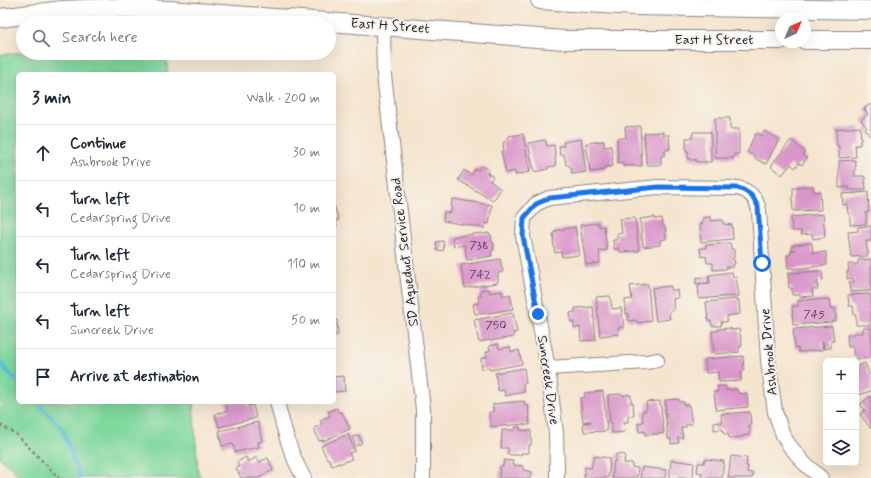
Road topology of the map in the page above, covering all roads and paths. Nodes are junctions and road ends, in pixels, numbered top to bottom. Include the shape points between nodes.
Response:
1 (540, 0) edge
2 (871, 10) edge
3 (249, 16) edge
4 (0, 18) edge
5 (336, 22) edge
6 (383, 26) junction
7 (775, 40) edge
8 (811, 40) edge
9 (871, 40) edge
10 (759, 211) joint
11 (657, 360) dead end
12 (548, 368) junction
13 (278, 404) edge
14 (0, 425) edge
15 (59, 478) edge
16 (304, 478) edge
17 (423, 478) edge
18 (557, 478) edge
19 (821, 478) edge

1 - 2 main road via 634,6
3 - 4 main road, East H Street via 112,8 62,10
5 - 6 main road, East H Street
6 - 7 main road, East H Street via 564,40
6 - 17 street, SD Aqueduct Service Road via 384,76 423,409
8 - 9 main road
10 - 12 street, Suncreek Drive via 753,196 738,188 658,187 550,198 536,204 524,218 523,236
10 - 19 street, Ashbrook Drive via 768,360 775,412 789,445
11 - 12 street
12 - 18 street, Suncreek Drive via 556,434
13 - 16 street via 286,438
14 - 15 path via 16,434

